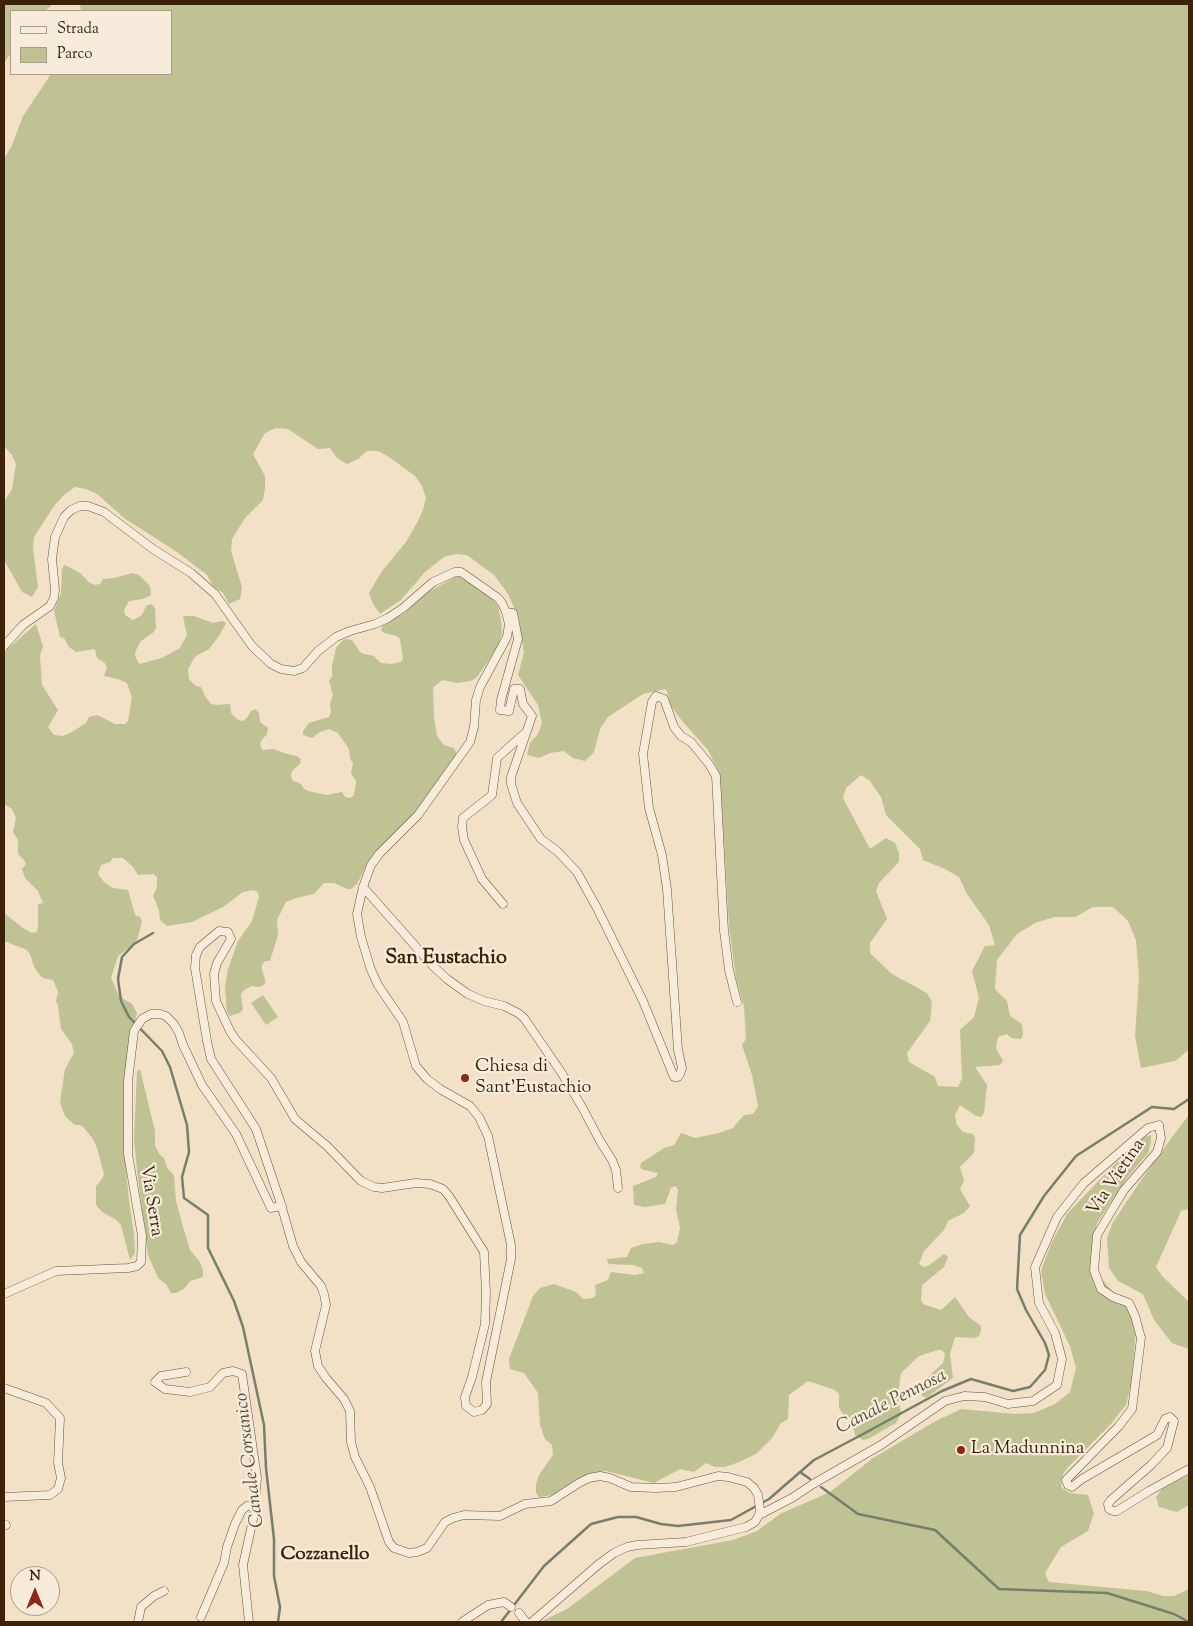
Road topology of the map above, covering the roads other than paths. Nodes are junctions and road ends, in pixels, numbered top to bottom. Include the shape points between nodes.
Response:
1 (506, 612) junction
2 (4, 646) edge
3 (528, 731) junction
4 (363, 887) junction
5 (503, 904) dead end
6 (737, 1002) dead end
7 (618, 1188) dead end
8 (282, 1206) junction
9 (4, 1294) edge
10 (186, 1372) dead end
11 (4, 1388) edge
12 (1189, 1469) edge
13 (4, 1497) edge
14 (255, 1505) junction
15 (759, 1513) junction
16 (164, 1591) dead end
17 (511, 1607) dead end
18 (519, 1613) dead end
19 (201, 1617) dead end
20 (138, 1622) edge
21 (249, 1622) edge
22 (462, 1622) edge
23 (526, 1622) edge
24 (532, 1622) edge

1 - 2 street via 498,598 461,572 455,572 433,582 388,618 329,642 303,668 294,671 281,669 252,646 215,594 191,573 104,512 80,506 64,517 55,537 52,559 55,590 50,606 24,624
1 - 3 street via 513,613 518,639 500,710 509,711 514,690 520,689 523,704 532,716
1 - 4 street via 509,624 507,637 480,687 470,742 418,815 370,865
3 - 5 street via 497,758 492,795 463,818 464,840 482,878
3 - 6 street via 512,777 517,803 541,839 577,872 643,1001 674,1077 678,1077 682,1068 667,889 649,808 643,754 652,702 656,696 664,699 674,727 691,742 716,776 724,931
4 - 7 street via 447,979 468,994 504,1006 524,1018 561,1072 612,1160
4 - 8 street via 357,914 360,937 378,985 403,1022 416,1066 440,1089 470,1106 488,1136 511,1245 511,1259 486,1382 487,1404 482,1410 474,1412 466,1406 465,1397 485,1324 484,1252 480,1244 443,1189 416,1183 382,1188 361,1181 295,1119 270,1078 230,1031 216,1000 214,974 231,939 228,932 220,931 200,948 195,968 211,1059 256,1129
8 - 9 street, Via Serra via 271,1208 236,1134 202,1084 174,1024 166,1016 151,1014 134,1031 128,1081 128,1154 142,1236 141,1262 128,1268 56,1271
8 - 15 street via 293,1246 324,1294 326,1305 315,1351 318,1366 350,1411 355,1457 370,1487 388,1542 394,1548 417,1552 427,1548 445,1522 453,1518 464,1515 500,1516 525,1504 551,1501 579,1483 600,1476 632,1487 656,1488 728,1476 747,1482 754,1488 758,1495
10 - 14 street via 161,1376 155,1382 165,1389 190,1392 210,1387 223,1373 233,1371 242,1374 257,1478
11 - 13 street via 46,1403 60,1418 58,1489 50,1495
12 - 15 street, Via Vietina via 1117,1512 1109,1509 1111,1500 1167,1448 1174,1421 1170,1417 1165,1419 1157,1436 1072,1487 1066,1480 1132,1409 1141,1338 1129,1303 1101,1289 1094,1270 1097,1235 1124,1190 1156,1152 1159,1125 1148,1128 1084,1183 1057,1217 1035,1267 1039,1303 1055,1333 1062,1359 1057,1386 1033,1401 1008,1404 985,1397 964,1396 945,1401 881,1445 792,1498
14 - 19 street via 242,1510 234,1524 224,1563
14 - 21 street via 243,1565
15 - 24 street via 755,1522 746,1527 716,1536 686,1542 637,1545 614,1553
16 - 20 street via 141,1607
17 - 22 street via 504,1602 488,1605
18 - 23 street

